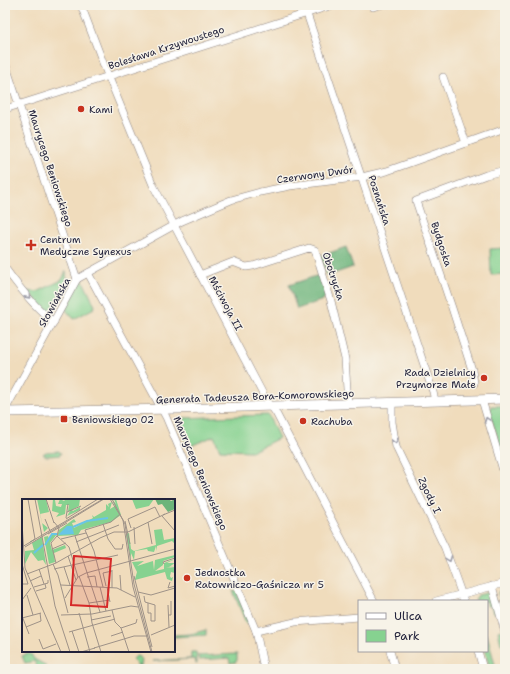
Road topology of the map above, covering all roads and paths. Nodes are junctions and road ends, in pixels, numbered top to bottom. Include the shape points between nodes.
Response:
1 (80, 5) edge
2 (304, 5) edge
3 (333, 5) edge
4 (372, 5) edge
5 (380, 5) edge
6 (306, 13) junction
7 (5, 63) edge
8 (109, 76) junction
9 (443, 77) dead end
10 (19, 104) junction
11 (5, 109) edge
12 (505, 129) edge
13 (466, 143) junction
14 (505, 170) edge
15 (362, 177) junction
16 (174, 225) junction
17 (5, 268) edge
18 (88, 273) junction
19 (200, 275) junction
20 (77, 279) junction
21 (54, 322) junction
22 (474, 383) dead end
23 (505, 399) edge
24 (482, 400) junction
25 (435, 401) junction
26 (392, 403) junction
27 (348, 404) junction
28 (271, 407) junction
29 (161, 410) junction
30 (5, 411) edge
31 (505, 476) edge
32 (505, 583) edge
33 (492, 586) junction
34 (463, 598) edge
35 (373, 600) edge
36 (445, 600) edge
37 (358, 617) edge
38 (256, 632) junction
39 (505, 632) edge
40 (390, 652) edge
41 (478, 652) edge
42 (264, 669) edge
43 (395, 669) edge
44 (483, 669) edge

1 - 8 street, Mściwoja II
2 - 6 street, Poznańska
3 - 6 street, Bolesława Krzywoustego
4 - 5 street
6 - 8 street, Bolesława Krzywoustego
6 - 15 street, Poznańska
7 - 10 street, Maurycego Beniowskiego
8 - 10 street, Bolesława Krzywoustego
8 - 16 street, Mściwoja II via 153,185
9 - 13 street
10 - 11 street, Bolesława Krzywoustego
10 - 20 street, Maurycego Beniowskiego
12 - 13 street, Czerwony Dwór
13 - 15 street, Czerwony Dwór
14 - 22 street, Bydgoska via 416,201 455,315
15 - 16 street, Czerwony Dwór via 260,192 231,200
15 - 25 street, Poznańska
16 - 18 street, Słowiańska
16 - 19 street, Mściwoja II
17 -> 21 street
18 - 20 street, Słowiańska
18 - 29 street, Maurycego Beniowskiego
19 - 27 street, Obotrycka via 233,262 246,267 253,266 313,248 338,325 346,359
19 - 28 street, Mściwoja II
20 - 21 street, Słowiańska
21 - 30 street, Słowiańska
23 - 24 street, Generała Tadeusza Bora-Komorowskiego
24 - 25 street, Generała Tadeusza Bora-Komorowskiego
31 -> 24 street
25 - 26 street, Generała Tadeusza Bora-Komorowskiego
26 - 27 street, Generała Tadeusza Bora-Komorowskiego
26 -> 34 street, Zgody I via 396,446 445,548
27 - 28 street, Generała Tadeusza Bora-Komorowskiego
28 - 29 street, Generała Tadeusza Bora-Komorowskiego
28 - 35 street, Mściwoja II
29 - 30 street, Generała Tadeusza Bora-Komorowskiego
29 - 38 street, Maurycego Beniowskiego via 189,470
32 - 33 street
33 - 34 street
33 - 39 street
34 - 36 street
37 - 38 street via 295,622
38 - 42 street, Maurycego Beniowskiego
40 - 43 street
41 - 44 street

